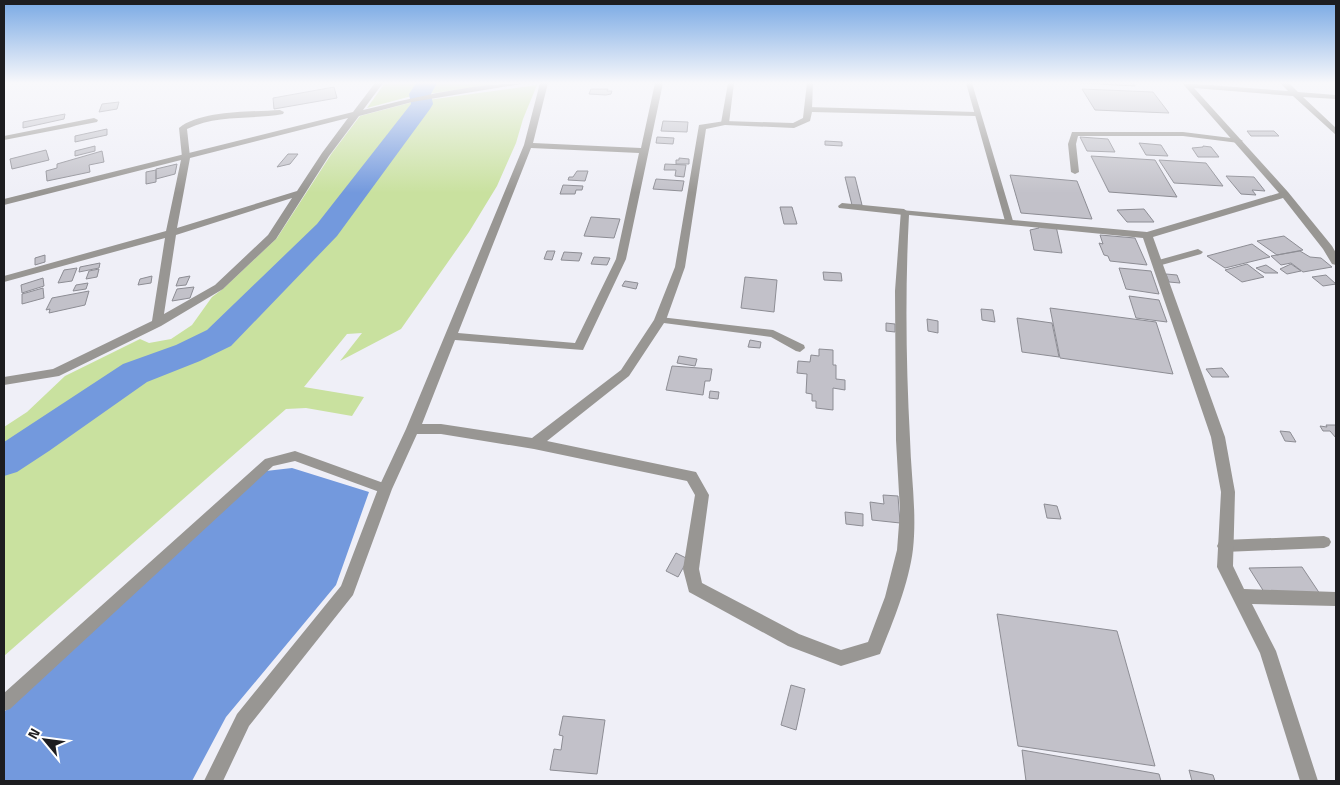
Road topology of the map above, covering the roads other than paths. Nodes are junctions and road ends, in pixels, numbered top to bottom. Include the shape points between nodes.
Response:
1 (94, 120) dead end
2 (207, 120) edge
3 (334, 120) edge
4 (352, 120) edge
5 (535, 120) edge
6 (651, 120) edge
7 (726, 120) edge
8 (806, 120) edge
9 (978, 120) edge
10 (1220, 120) edge
11 (1323, 120) edge
12 (725, 123) junction
13 (1336, 132) edge
14 (4, 138) edge
15 (1239, 141) junction
16 (528, 145) junction
17 (644, 151) junction
18 (186, 157) junction
19 (1075, 172) dead end
20 (299, 193) junction
21 (1286, 194) junction
22 (4, 202) edge
23 (842, 206) dead end
24 (904, 212) junction
25 (1009, 220) junction
26 (171, 233) junction
27 (1147, 235) junction
28 (1332, 248) edge
29 (1198, 252) dead end
30 (1336, 262) edge
31 (1158, 263) junction
32 (4, 280) edge
33 (660, 320) junction
34 (157, 323) junction
35 (450, 336) junction
36 (800, 348) dead end
37 (4, 381) edge
38 (413, 429) junction
39 (534, 444) junction
40 (385, 489) junction
41 (1324, 542) dead end
42 (1224, 546) junction
43 (1241, 596) junction
44 (1336, 599) edge
45 (4, 703) edge
46 (213, 781) edge
47 (1309, 781) edge

1 - 14 lane
2 - 18 lane via 191,122 183,128
3 - 18 street
4 - 20 street
5 - 16 street
6 - 17 street
7 - 12 lane
8 - 12 street via 794,126
9 - 25 lane
10 - 15 street
11 - 13 street
12 - 33 street via 702,127 680,266
15 - 19 lane via 1183,134 1075,134 1072,144
15 - 21 street
16 - 17 street
16 - 35 street
17 - 35 street via 621,259 578,348
18 - 22 street
18 - 26 street
20 - 26 street
20 - 34 street via 272,237 219,287
21 - 27 street
21 - 28 street
23 - 24 lane
24 - 25 street
24 - 39 street via 900,290 908,511 905,550 893,598 874,648 841,658 794,640 695,587 691,569 702,495 691,476
25 - 27 street
26 - 32 street
26 - 34 street
27 - 31 street
28 - 30 street
29 - 31 lane
31 - 42 street via 1218,438 1228,492
33 - 36 lane via 773,334
33 - 39 street via 625,373
34 - 37 street via 55,372
35 - 38 street
38 - 39 street via 441,429
38 - 40 street
40 - 45 lane via 295,456 269,462
40 - 46 street via 347,590 243,720
41 - 42 lane
42 - 43 street via 1225,567
43 - 44 street
43 - 47 street via 1268,651

